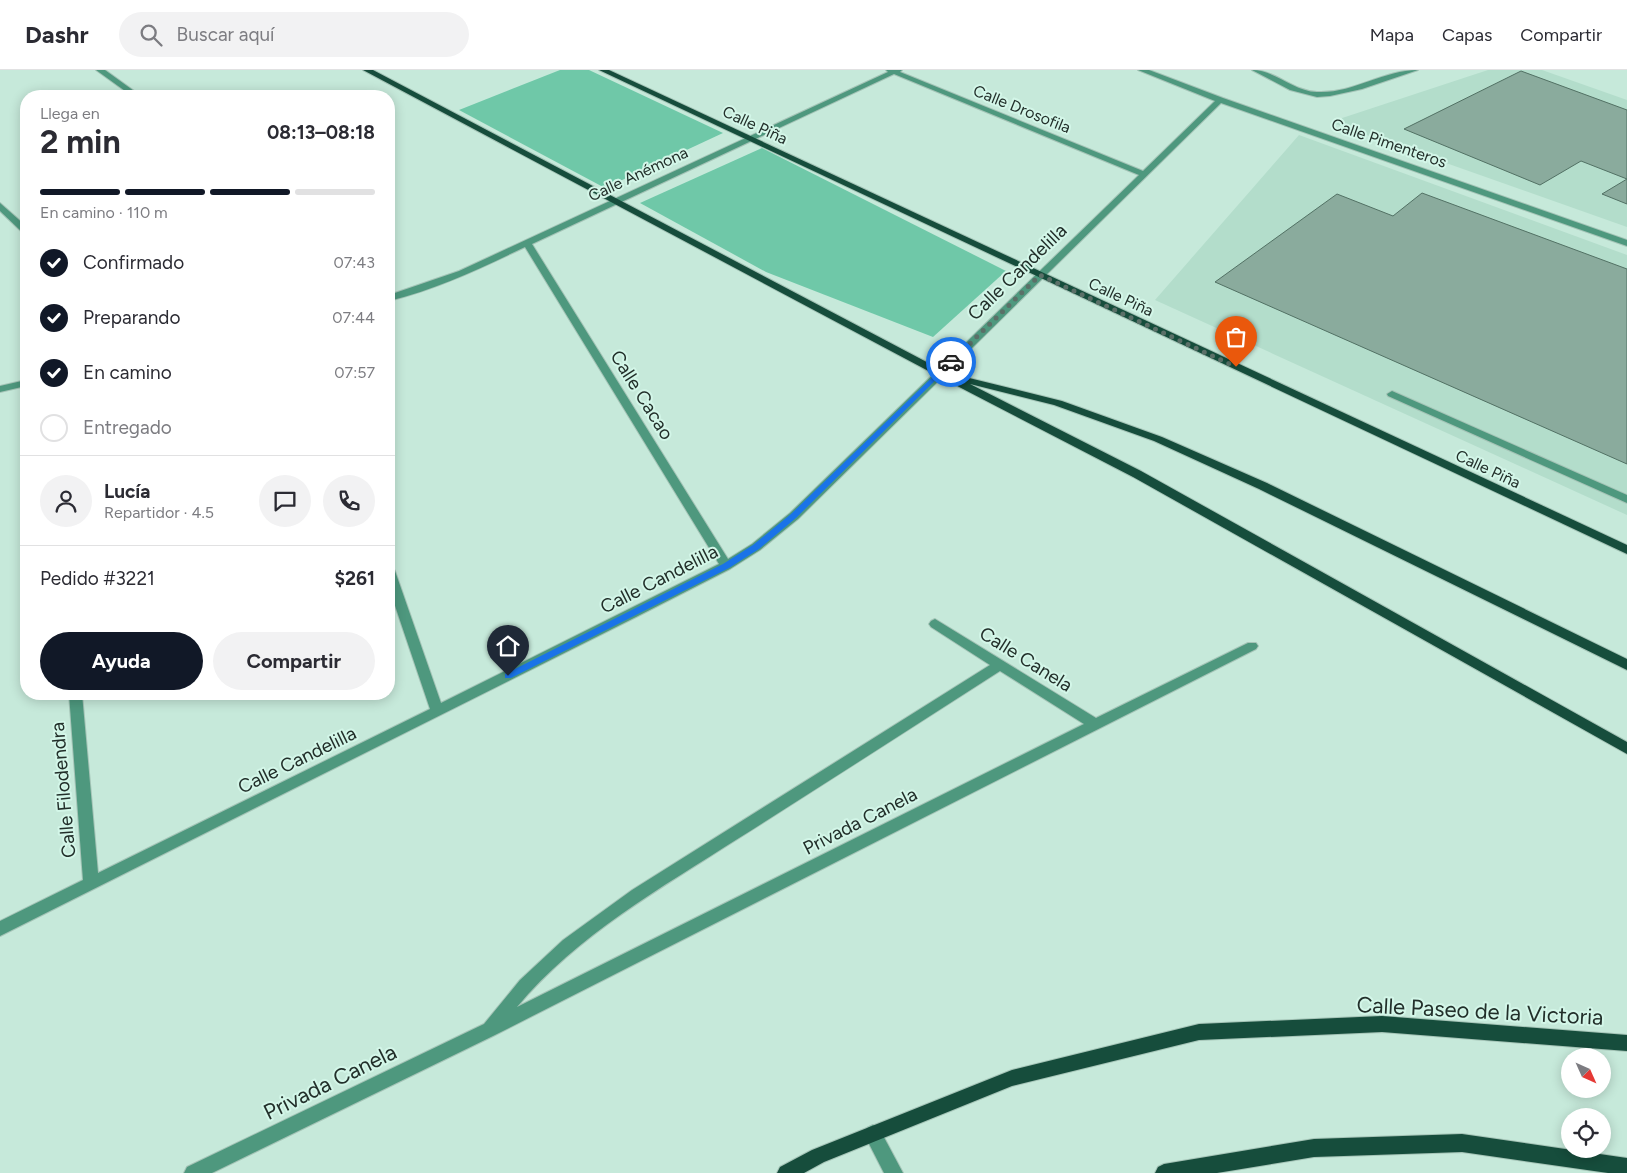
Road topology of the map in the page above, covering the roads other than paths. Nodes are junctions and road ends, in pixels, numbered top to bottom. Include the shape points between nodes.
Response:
1 (100, 70) edge
2 (367, 70) edge
3 (603, 70) edge
4 (1142, 70) edge
5 (1256, 70) edge
6 (1414, 70) edge
7 (894, 71) edge
8 (128, 90) edge
9 (1220, 100) junction
10 (750, 139) junction
11 (1144, 174) junction
12 (615, 202) junction
13 (0, 206) edge
14 (20, 225) edge
15 (528, 243) junction
16 (1627, 243) edge
17 (1040, 275) junction
18 (395, 296) edge
19 (940, 373) junction
20 (20, 384) edge
21 (0, 389) edge
22 (1392, 394) dead end
23 (1627, 499) edge
24 (1627, 550) edge
25 (726, 566) junction
26 (395, 588) edge
27 (935, 624) dead end
28 (1252, 646) dead end
29 (1000, 665) junction
30 (1627, 665) edge
31 (76, 700) edge
32 (437, 711) junction
33 (1096, 725) junction
34 (1627, 749) edge
35 (91, 884) junction
36 (0, 929) edge
37 (487, 1031) junction
38 (1627, 1043) edge
39 (873, 1134) junction
40 (1627, 1167) edge
41 (193, 1173) edge
42 (786, 1173) edge
43 (894, 1173) edge
44 (1164, 1173) edge

1 - 8 street
2 - 12 main road
3 - 10 main road, Calle Piña
4 - 9 street, Calle Pimenteros
5 - 6 street via 1306,94 1323,96
7 - 10 street, Calle Anémona
7 - 11 street, Calle Drosofila
9 - 11 street, Calle Candelilla
9 - 16 street, Calle Pimenteros
10 - 12 street, Calle Anémona
10 - 17 main road, Calle Piña
11 - 17 street, Calle Candelilla
12 - 15 street, Calle Anémona
12 - 19 main road
13 - 14 street
15 - 18 street, Calle Anémona via 462,273
15 - 25 street, Calle Cacao
17 - 19 street, Calle Candelilla
17 - 24 main road, Calle Piña
19 - 25 street, Calle Candelilla via 794,516
19 - 30 main road via 1058,403 1158,439 1263,486
19 - 34 main road via 1136,474
20 - 21 street
22 - 23 street
25 - 32 street, Calle Candelilla
26 - 32 street
27 - 29 street, Calle Canela
28 - 33 street, Privada Canela
29 - 33 street, Calle Canela
29 - 37 street, Privada Canela via 637,895 568,945 526,985
31 - 35 street, Calle Filodendra
32 - 35 street, Calle Candelilla
33 - 37 street, Privada Canela
35 - 36 street, Calle Candelilla
37 - 41 street, Privada Canela
38 - 39 main road, Calle Paseo de la Victoria via 1382,1024 1199,1032 1012,1078
39 - 42 main road, Calle Paseo de la Victoria
39 - 43 street
40 - 44 main road via 1462,1143 1314,1148

